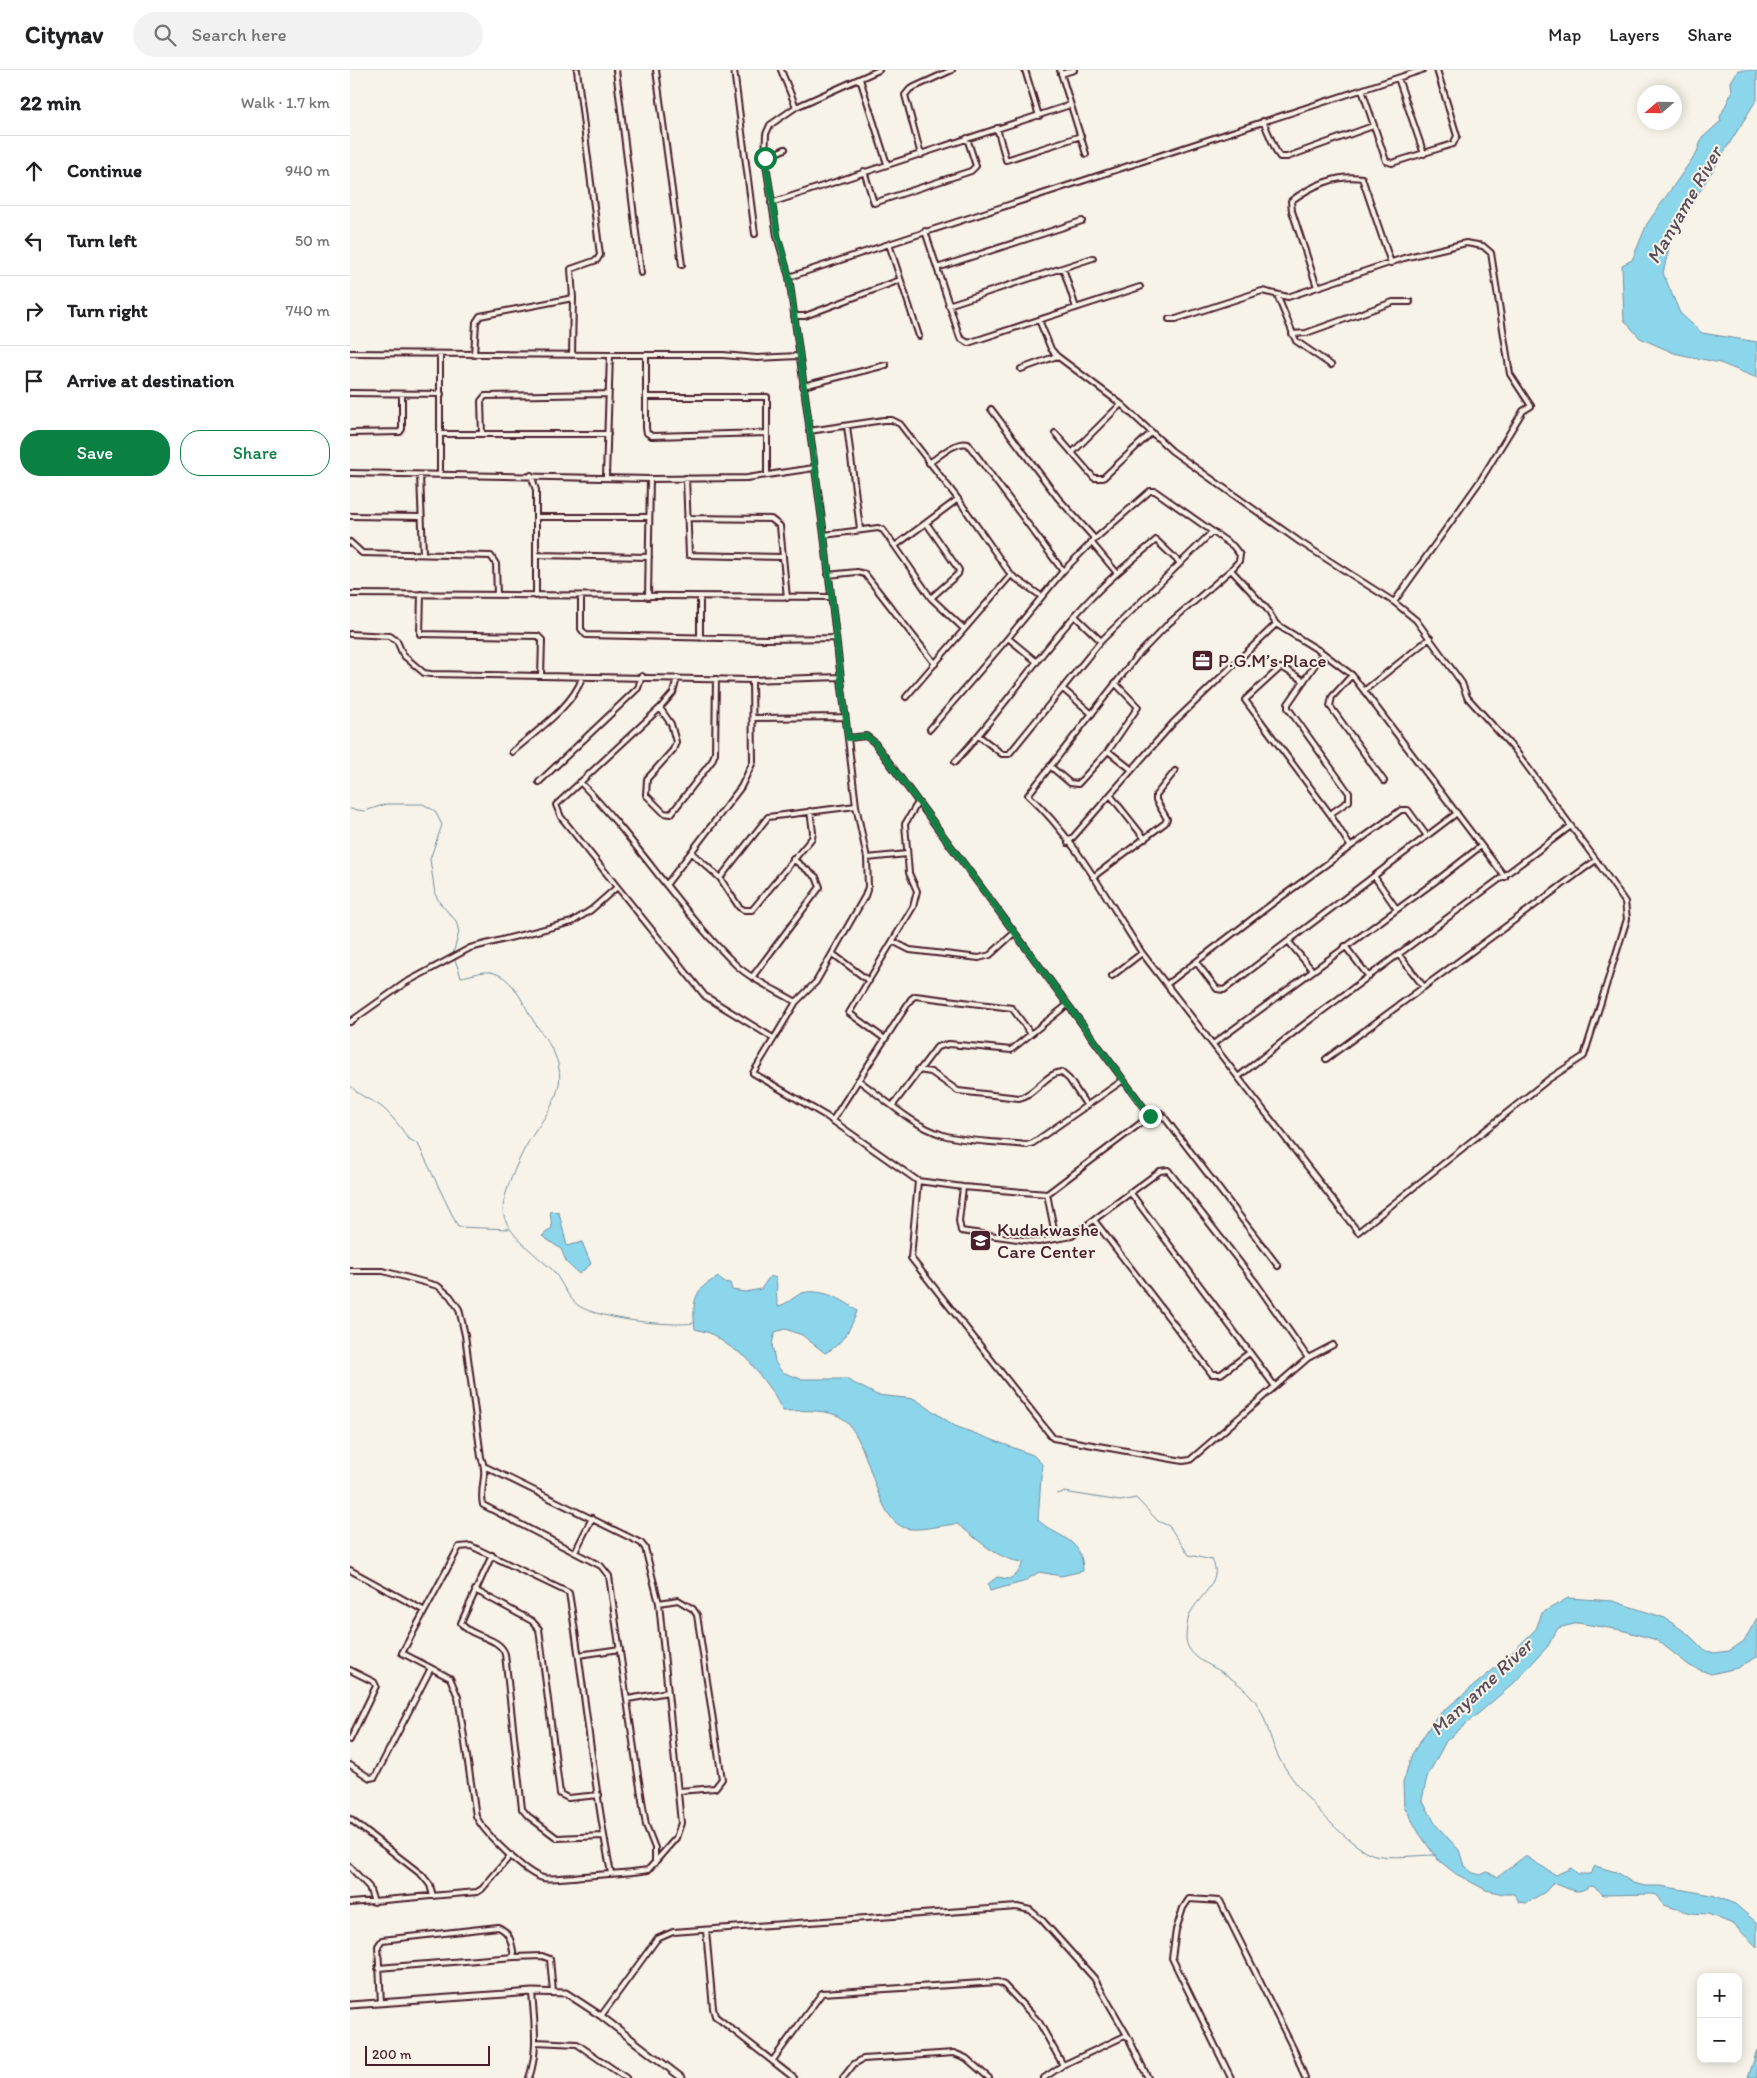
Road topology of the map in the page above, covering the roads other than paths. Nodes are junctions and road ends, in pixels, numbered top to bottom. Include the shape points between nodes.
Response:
1 (577, 70) edge
2 (616, 70) edge
3 (656, 70) edge
4 (734, 70) edge
5 (781, 70) edge
6 (879, 70) edge
7 (952, 70) edge
8 (1025, 70) edge
9 (1074, 70) edge
10 (1422, 70) edge
11 (1437, 70) edge
12 (1060, 72) edge
13 (1398, 78) junction
14 (860, 79) junction
15 (1362, 90) junction
16 (1070, 105) junction
17 (796, 107) junction
18 (1039, 116) junction
19 (1263, 121) junction
20 (1373, 126) junction
21 (997, 128) junction
22 (1080, 136) junction
23 (967, 138) junction
24 (785, 149) dead end
25 (921, 154) junction
26 (1086, 154) dead end
27 (1424, 154) junction
28 (765, 158) junction
29 (887, 164) junction
30 (864, 171) junction
31 (771, 202) junction
32 (1082, 221) dead end
33 (925, 231) junction
34 (755, 234) dead end
35 (889, 244) junction
36 (1093, 258) dead end
37 (1391, 262) junction
38 (682, 265) dead end
39 (937, 268) junction
40 (1063, 268) junction
41 (641, 273) dead end
42 (789, 276) junction
43 (900, 280) junction
44 (1140, 287) dead end
45 (1317, 287) junction
46 (1277, 295) junction
47 (573, 298) junction
48 (1410, 302) dead end
49 (948, 305) junction
50 (1076, 308) junction
51 (794, 316) junction
52 (1169, 319) dead end
53 (1039, 320) junction
54 (1292, 334) junction
55 (919, 336) dead end
56 (350, 353) edge
57 (440, 354) junction
58 (474, 355) junction
59 (572, 355) junction
60 (610, 355) junction
61 (646, 355) junction
62 (798, 356) junction
63 (1057, 356) junction
64 (1331, 365) dead end
65 (886, 366) dead end
66 (1021, 370) dead end
67 (803, 386) junction
68 (350, 394) edge
69 (402, 394) junction
70 (441, 394) junction
71 (608, 394) junction
72 (646, 397) junction
73 (1121, 404) junction
74 (991, 409) dead end
75 (847, 426) junction
76 (809, 430) junction
77 (1152, 432) junction
78 (350, 433) edge
79 (767, 433) junction
80 (1055, 433) dead end
81 (441, 434) junction
82 (482, 434) junction
83 (608, 434) junction
84 (1072, 453) junction
85 (929, 463) junction
86 (814, 468) junction
87 (350, 473) edge
88 (420, 474) junction
89 (440, 474) junction
90 (768, 474) junction
91 (531, 475) junction
92 (606, 476) junction
93 (686, 478) junction
94 (650, 479) junction
95 (958, 499) junction
96 (350, 516) edge
97 (421, 516) junction
98 (536, 517) junction
99 (649, 517) junction
100 (687, 518) junction
101 (927, 524) junction
102 (860, 529) junction
103 (1212, 532) junction
104 (824, 535) junction
105 (1095, 538) junction
106 (350, 542) edge
107 (1091, 542) junction
108 (895, 546) junction
109 (422, 554) junction
110 (536, 555) junction
111 (649, 557) junction
112 (782, 557) junction
113 (1179, 562) junction
114 (1231, 570) junction
115 (1063, 571) junction
116 (1117, 572) junction
117 (828, 575) junction
118 (1011, 575) junction
119 (350, 594) edge
120 (421, 594) junction
121 (497, 595) junction
122 (536, 596) junction
123 (580, 596) junction
124 (1041, 596) junction
125 (648, 597) junction
126 (830, 597) junction
127 (700, 598) junction
128 (787, 598) junction
129 (931, 598) junction
130 (1394, 602) junction
131 (1076, 617) junction
132 (1276, 624) junction
133 (963, 628) junction
134 (350, 634) edge
135 (700, 638) junction
136 (835, 638) junction
137 (1008, 638) junction
138 (1430, 638) junction
139 (1101, 641) junction
140 (1323, 653) junction
141 (1037, 662) junction
142 (935, 664) junction
143 (1352, 675) junction
144 (541, 676) junction
145 (642, 676) junction
146 (840, 677) junction
147 (582, 678) junction
148 (677, 678) junction
149 (716, 679) junction
150 (752, 680) junction
151 (1304, 681) junction
152 (1115, 683) junction
153 (1063, 690) junction
154 (1365, 690) junction
155 (906, 697) dead end
156 (660, 708) junction
157 (1092, 714) junction
158 (753, 718) junction
159 (845, 718) junction
160 (930, 729) dead end
161 (979, 736) junction
162 (848, 738) junction
163 (1108, 751) junction
164 (512, 752) dead end
165 (955, 762) dead end
166 (1050, 766) junction
167 (1132, 770) junction
168 (1175, 772) dead end
169 (1384, 781) dead end
170 (539, 782) dead end
171 (580, 782) junction
172 (1111, 796) junction
173 (917, 804) junction
174 (856, 806) junction
175 (810, 811) junction
176 (1457, 813) junction
177 (1330, 814) junction
178 (1571, 826) junction
179 (1427, 836) junction
180 (1145, 839) junction
181 (1068, 843) junction
182 (1350, 846) junction
183 (1480, 846) junction
184 (692, 853) junction
185 (907, 854) junction
186 (867, 858) junction
187 (793, 859) junction
188 (1596, 860) junction
189 (1374, 876) junction
190 (1093, 877) junction
191 (1505, 877) junction
192 (720, 878) junction
193 (666, 885) junction
194 (616, 888) junction
195 (1396, 908) junction
196 (1014, 933) junction
197 (894, 942) junction
198 (1289, 942) junction
199 (1345, 946) junction
200 (833, 954) junction
201 (1142, 954) junction
202 (1399, 955) junction
203 (1196, 962) junction
204 (1312, 970) junction
205 (753, 976) junction
206 (1112, 976) dead end
207 (1369, 977) junction
208 (869, 981) junction
209 (1167, 984) junction
210 (1424, 987) junction
211 (796, 1002) junction
212 (1067, 1004) junction
213 (350, 1022) edge
214 (1032, 1034) junction
215 (773, 1038) junction
216 (885, 1039) junction
217 (1213, 1044) junction
218 (1326, 1059) dead end
219 (918, 1070) junction
220 (1238, 1077) junction
221 (858, 1080) junction
222 (1122, 1081) junction
223 (893, 1105) junction
224 (1088, 1106) junction
225 (1150, 1116) junction
226 (832, 1121) junction
227 (918, 1181) junction
228 (963, 1187) junction
229 (1130, 1192) junction
230 (1047, 1194) junction
231 (1094, 1220) junction
232 (1056, 1239) junction
233 (1278, 1266) dead end
234 (350, 1271) edge
235 (1333, 1344) dead end
236 (1248, 1353) junction
237 (1308, 1358) junction
238 (1274, 1386) junction
239 (486, 1467) junction
240 (592, 1518) junction
241 (575, 1552) junction
242 (492, 1555) junction
243 (350, 1570) edge
244 (475, 1590) junction
245 (659, 1603) junction
246 (423, 1610) junction
247 (620, 1649) junction
248 (579, 1655) junction
249 (431, 1668) junction
250 (350, 1670) edge
251 (668, 1692) junction
252 (628, 1700) junction
253 (350, 1740) edge
254 (350, 1765) edge
255 (679, 1791) junction
256 (599, 1795) junction
257 (350, 1819) edge
258 (603, 1836) junction
259 (511, 1855) junction
260 (655, 1862) junction
261 (350, 1867) edge
262 (611, 1874) junction
263 (433, 1896) junction
264 (374, 1902) junction
265 (350, 1903) edge
266 (706, 1930) junction
267 (514, 1957) junction
268 (378, 1968) junction
269 (532, 1992) junction
270 (553, 1992) junction
271 (381, 2003) junction
272 (350, 2005) edge
273 (601, 2016) junction
274 (1127, 2035) junction
275 (536, 2042) junction
276 (772, 2060) junction
277 (1064, 2064) junction
278 (529, 2078) edge
279 (626, 2078) edge
280 (682, 2078) edge
281 (794, 2078) edge
282 (843, 2078) edge
283 (989, 2078) edge
284 (1044, 2078) edge
285 (1148, 2078) edge
286 (1231, 2078) edge
287 (1305, 2078) edge

1 - 47 street via 600,255 597,260 571,269
2 - 41 street
3 - 38 street
4 - 34 street
5 - 17 street
6 - 14 street
7 - 25 street via 910,89 905,95
8 - 18 street
9 - 12 street
10 - 13 street
11 - 27 street via 1457,136 1453,144
12 - 16 street
13 - 15 street
13 - 27 street
14 - 17 street
14 - 29 street
15 - 19 street
15 - 20 street
16 - 18 street
16 - 22 street
17 - 28 street via 770,125 766,134
18 - 21 street
19 - 20 street via 1280,157
19 - 33 street
20 - 27 street via 1386,161 1392,163
21 - 22 street via 1006,160
21 - 23 street
22 - 26 street
23 - 25 street
23 - 30 street via 976,166 971,171 874,203
24 - 28 street
25 - 29 street
28 - 31 street
29 - 30 street
30 - 31 street
31 - 42 street
32 - 39 street
33 - 35 street
33 - 39 street
35 - 42 street
35 - 43 street
36 - 40 street
37 - 45 street
37 - 45 street via 1362,178 1349,176 1323,183 1306,189 1291,201
37 - 130 street via 1466,244 1483,246 1491,253 1510,374 1532,406 1523,411 1460,510
39 - 49 street
40 - 49 street
40 - 50 street
42 - 51 street
43 - 51 street via 805,316
43 - 55 street
44 - 50 street
45 - 46 street via 1288,297
46 - 52 street via 1262,291
46 - 54 street
47 - 58 street via 480,316 476,322
47 - 59 street
48 - 54 street via 1393,302 1306,333
49 - 53 street via 960,338 968,342
50 - 53 street
51 - 62 street
53 - 63 street
54 - 64 street via 1298,343
56 - 57 street
57 - 58 street
57 - 70 street
58 - 59 street
59 - 60 street
60 - 61 street
60 - 71 street
61 - 62 street
61 - 72 street
62 - 67 street
63 - 66 street
63 - 73 street
65 - 67 street
67 - 76 street
68 - 69 street
69 - 70 street
69 - 78 street via 400,432
70 - 81 street
71 - 82 street via 485,396 481,401
71 - 83 street
72 - 79 street via 764,396 768,401
72 - 79 street via 646,428 652,436
73 - 77 street
73 - 84 street
74 - 105 street via 1058,498
75 - 76 street
75 - 85 street via 896,421
75 - 102 street
76 - 86 street
77 - 84 street via 1103,478 1094,478
77 - 130 street via 1172,451 1300,542
79 - 90 street
80 - 84 street
81 - 82 street
81 - 89 street
82 - 83 street
83 - 92 street
85 - 95 street
85 - 115 street via 950,449 968,444
86 - 90 street
86 - 104 street
87 - 88 street
88 - 89 street
88 - 97 street
89 - 91 street
90 - 93 street via 747,478
91 - 92 street
91 - 98 street via 536,490
92 - 94 street
93 - 94 street
93 - 100 street
94 - 99 street
95 - 101 street
95 - 118 street
96 - 97 street
97 - 109 street
98 - 99 street
98 - 110 street
99 - 111 street
100 - 112 street via 771,519 780,526
100 - 112 street via 687,551 692,556
101 - 108 street
101 - 129 street via 959,570
102 - 104 street
102 - 108 street via 883,530
103 - 105 street via 1153,490
103 - 113 street
103 - 114 street via 1233,546 1240,555
104 - 117 street
105 - 107 street
106 - 109 street via 362,553
107 - 115 street
107 - 116 street
108 - 129 street
109 - 121 street via 492,556 496,564
110 - 111 street
110 - 122 street
111 - 125 street
112 - 128 street
113 - 116 street via 1156,540
113 - 139 street
114 - 132 street via 1267,609
114 - 152 street via 1168,624
115 - 124 street
116 - 131 street
117 - 126 street
117 - 142 street via 865,574
118 - 124 street
118 - 133 street
119 - 120 street
120 - 121 street
120 - 144 street via 420,634 538,636 542,640
121 - 122 street
122 - 123 street
123 - 125 street
123 - 135 street via 581,629 586,635
124 - 137 street
125 - 127 street
126 - 128 street
126 - 136 street
127 - 128 street
127 - 135 street
129 - 133 street
130 - 138 street via 1416,620
131 - 139 street
131 - 141 street
132 - 140 street
132 - 167 street via 1173,723
133 - 142 street
134 - 144 street via 390,636 397,641 403,655 424,673
135 - 136 street
136 - 146 street
137 - 141 street
137 - 160 street
138 - 154 street
138 - 178 street via 1462,683 1466,697 1515,750
139 - 153 street
140 - 143 street
140 - 151 street
141 - 161 street
142 - 155 street
143 - 154 street
143 - 169 street via 1332,697 1330,706
144 - 147 street
145 - 147 street
145 - 148 street
145 - 170 street via 638,688
146 - 150 street
146 - 159 street
147 - 164 street via 578,691 566,704
148 - 149 street
148 - 156 street via 673,693
149 - 150 street
149 - 156 street via 715,753 671,814 664,814 646,795 647,779 673,750 676,742 671,724
150 - 158 street
151 - 177 street via 1288,708 1348,793 1349,801
151 - 177 street via 1280,668 1245,700
152 - 157 street
152 - 163 street via 1138,707
153 - 157 street
153 - 161 street via 1009,754 1002,754
154 - 176 street
156 - 171 street
157 - 166 street
158 - 159 street
158 - 184 street via 754,758 747,775
159 - 162 street
161 - 165 street
162 - 173 street via 866,736 874,742
162 - 174 street
163 - 166 street via 1078,784 1070,783
163 - 167 street
166 - 181 street via 1028,795
167 - 172 street
168 - 180 street via 1156,794 1166,821
171 - 193 street
171 - 194 street via 556,805 560,817
172 - 180 street
172 - 181 street
173 - 185 street via 905,824
173 - 196 street
174 - 175 street
174 - 186 street
175 - 187 street via 813,835
175 - 192 street via 765,819
176 - 179 street
176 - 183 street
177 - 182 street
178 - 188 street
178 - 191 street
179 - 182 street via 1408,810 1401,810
179 - 189 street
180 - 190 street
181 - 190 street
182 - 203 street
183 - 191 street
183 - 195 street
184 - 192 street
184 - 193 street
185 - 186 street
185 - 197 street via 917,893
186 - 200 street via 867,892
187 - 192 street via 752,910 739,908
187 - 205 street via 816,877 820,888
188 - 210 street
188 - 220 street via 1625,902 1627,918 1584,1056 1549,1080 1358,1232
189 - 195 street
189 - 198 street
190 - 201 street
191 - 202 street
193 - 205 street via 736,965
194 - 213 street via 572,922 470,948 386,996
194 - 215 street via 705,996
195 - 199 street
196 - 197 street via 990,955 979,958 908,950
196 - 212 street
197 - 208 street
198 - 203 street via 1224,990 1217,989
198 - 204 street
199 - 204 street
199 - 207 street
200 - 208 street
200 - 211 street via 814,985
201 - 206 street
201 - 209 street
202 - 207 street
202 - 210 street
203 - 209 street
204 - 217 street
205 - 211 street
207 - 220 street
208 - 216 street via 849,1013
209 - 217 street
210 - 218 street
211 - 215 street
212 - 214 street
212 - 222 street
214 - 216 street via 1012,1008 915,996
214 - 219 street via 1011,1050 943,1044 932,1050
215 - 226 street via 753,1073
216 - 221 street
217 - 220 street
219 - 223 street
219 - 224 street via 931,1072 958,1091 1018,1098 1061,1072
221 - 223 street
221 - 226 street
222 - 224 street
222 - 225 street
223 - 224 street via 943,1135 1027,1145
225 - 230 street
225 - 233 street via 1161,1113
226 - 227 street
227 - 228 street
227 - 238 street via 910,1258 1053,1438 1187,1461
228 - 230 street
228 - 232 street via 961,1231 1038,1242
229 - 231 street
229 - 236 street
229 - 237 street via 1160,1171 1168,1170 1256,1283
230 - 232 street
231 - 232 street via 1072,1236
231 - 236 street via 1212,1374 1221,1374
234 - 239 street via 383,1271 438,1286 450,1296 459,1309 465,1335 481,1457
235 - 237 street
236 - 238 street
237 - 238 street
239 - 240 street
239 - 241 street via 481,1498 483,1505
240 - 241 street
240 - 245 street via 643,1546 650,1560
241 - 247 street via 600,1566 609,1576
242 - 244 street
242 - 246 street via 471,1546 459,1548
242 - 248 street via 569,1593
243 - 246 street
244 - 256 street via 532,1621 539,1629 560,1794 568,1798
244 - 258 street via 461,1623 500,1646 505,1654 525,1814 557,1838
245 - 251 street
245 - 255 street via 678,1600 697,1615 722,1779 715,1788
246 - 249 street via 402,1653
247 - 248 street
247 - 252 street
248 - 256 street
249 - 254 street via 375,1777 370,1778
249 - 259 street via 450,1678 457,1692 478,1821
250 - 253 street via 376,1686
251 - 252 street
251 - 255 street
252 - 260 street via 646,1825 655,1848
255 - 260 street via 680,1830
256 - 258 street
257 - 263 street via 422,1875
258 - 262 street
259 - 262 street via 543,1878
259 - 263 street via 480,1891
260 - 262 street via 648,1870
261 - 264 street via 369,1887
263 - 264 street
264 - 265 street
266 - 273 street via 673,1932 656,1939
266 - 274 street via 1018,1907 1030,1910 1042,1920 1094,1978
266 - 276 street via 715,2016
267 - 268 street
267 - 268 street via 511,1941 498,1927 382,1940 378,1946
267 - 270 street via 542,1956 550,1959
268 - 271 street
269 - 270 street
269 - 271 street
269 - 275 street
270 - 273 street via 566,1992
271 - 272 street
273 - 280 street
274 - 277 street
274 - 285 street
275 - 278 street
275 - 279 street via 577,2044
276 - 277 street via 822,1993 998,1982 1039,2022
276 - 281 street
277 - 284 street
282 - 283 street via 862,2059 954,2053 966,2058
286 - 287 street via 1172,1958 1176,1930 1183,1908 1190,1899 1220,1901

